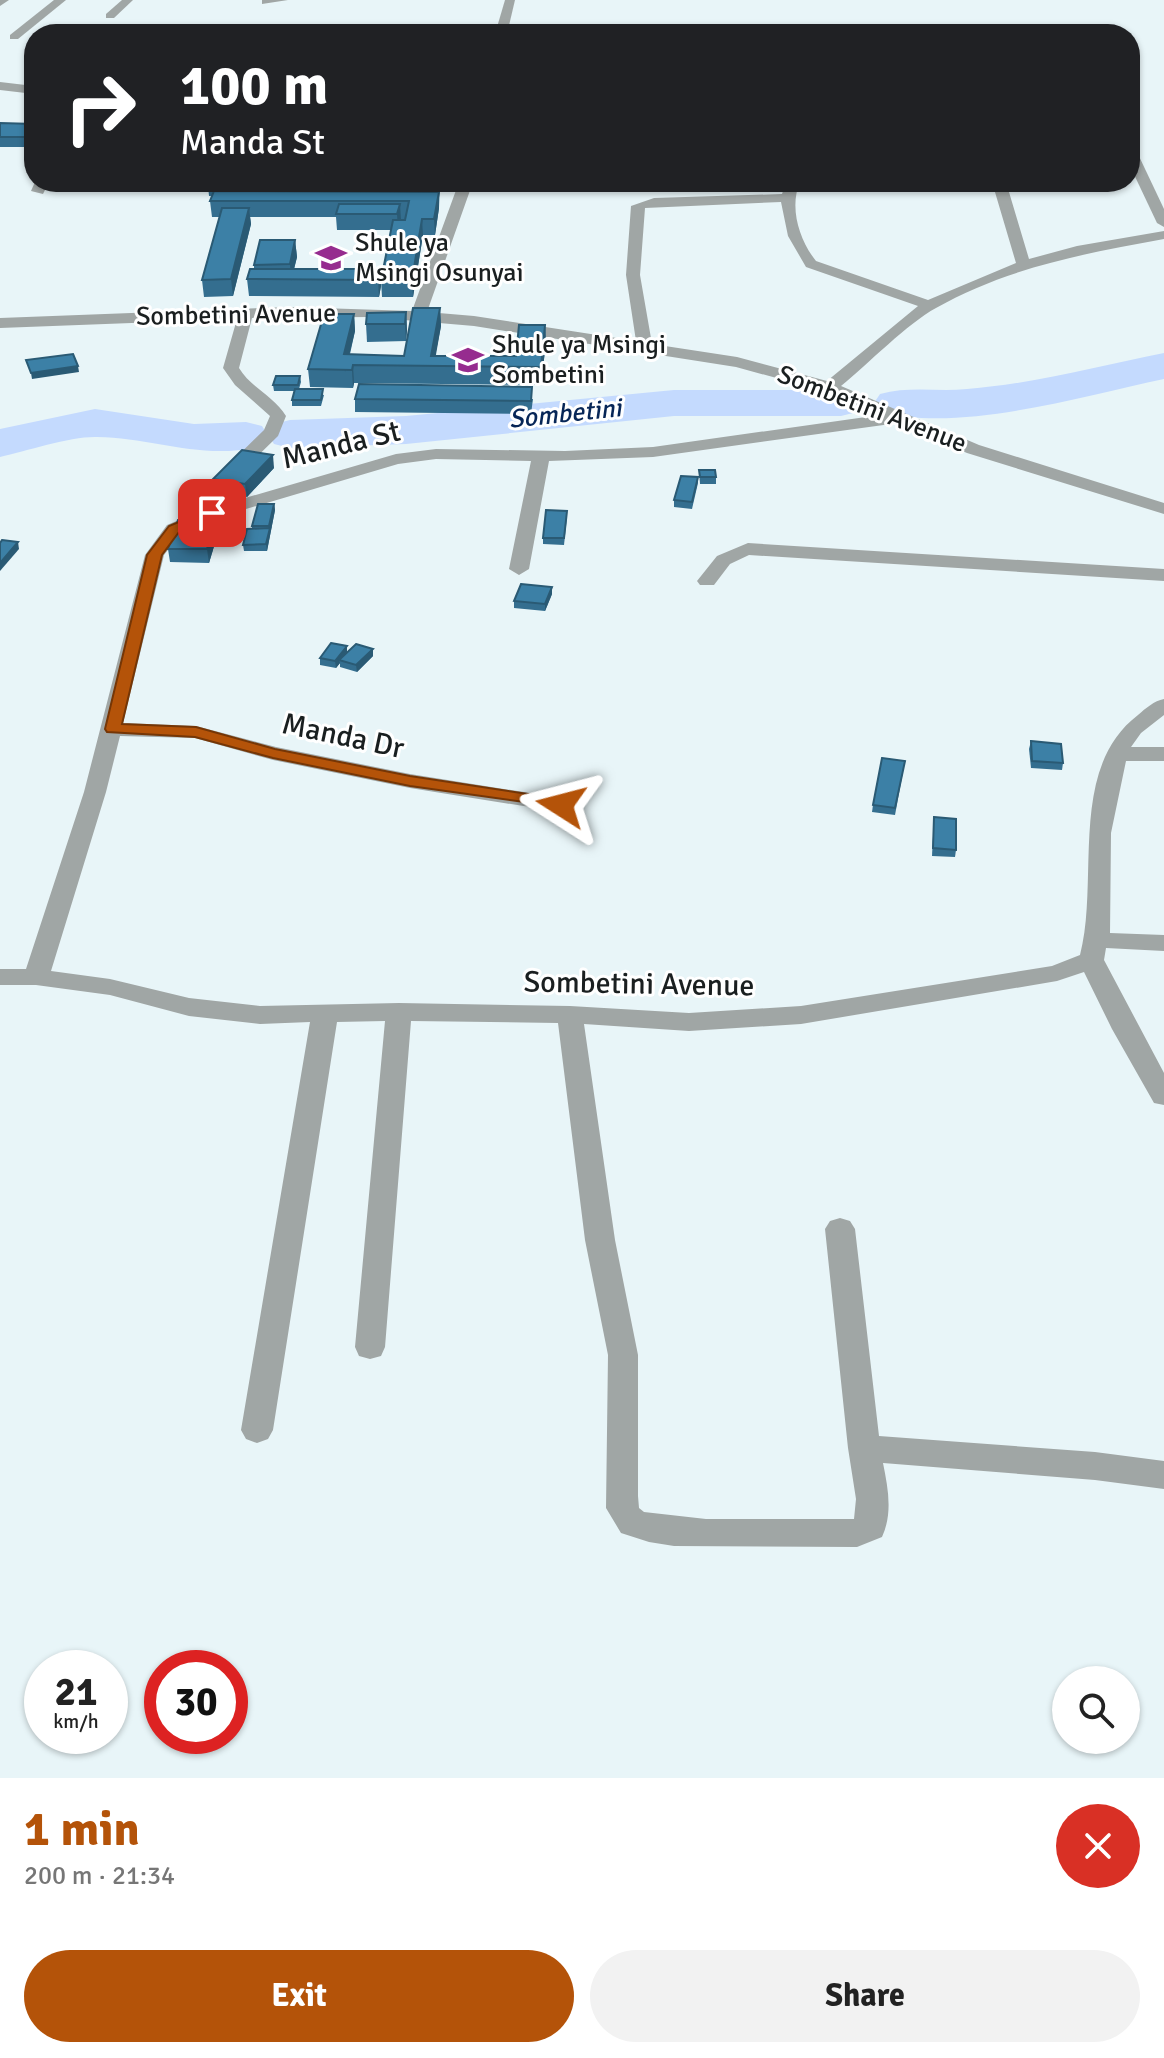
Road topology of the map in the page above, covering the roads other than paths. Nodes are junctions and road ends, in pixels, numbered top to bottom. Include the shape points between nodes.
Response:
1 (61, 0) edge
2 (128, 0) edge
3 (283, 0) edge
4 (510, 0) edge
5 (266, 2) dead end
6 (110, 16) dead end
7 (31, 24) edge
8 (504, 24) edge
9 (24, 29) edge
10 (14, 37) dead end
11 (0, 86) edge
12 (24, 89) edge
13 (1140, 173) edge
14 (462, 192) edge
15 (789, 192) edge
16 (1002, 192) edge
17 (786, 198) junction
18 (1164, 223) edge
19 (1164, 235) edge
20 (1024, 265) junction
21 (929, 305) junction
22 (246, 313) junction
23 (418, 316) junction
24 (0, 323) edge
25 (645, 349) junction
26 (830, 387) junction
27 (902, 417) junction
28 (541, 456) junction
29 (1164, 509) edge
30 (212, 513) junction
31 (519, 569) dead end
32 (1164, 575) edge
33 (707, 581) dead end
34 (1164, 705) edge
35 (113, 729) junction
36 (1116, 754) junction
37 (1164, 754) edge
38 (561, 805) dead end
39 (1164, 943) edge
40 (1094, 950) junction
41 (0, 977) edge
42 (36, 977) junction
43 (399, 1012) junction
44 (325, 1013) junction
45 (570, 1015) junction
46 (1164, 1096) edge
47 (840, 1229) dead end
48 (370, 1347) dead end
49 (257, 1430) dead end
50 (864, 1448) junction
51 (1164, 1475) edge

1 - 7 street
2 - 6 street
3 - 5 street
4 - 8 street
9 - 10 street
11 - 12 street
13 - 18 street
14 - 23 street
15 - 17 street
16 - 20 street
17 - 21 street via 800,249 811,264
17 - 25 street via 638,206 633,275
19 - 20 street via 1102,244
20 - 21 street
21 - 26 street
22 - 23 street, Sombetini Avenue
22 - 24 street, Sombetini Avenue
22 - 30 street via 231,368 278,416 272,432 211,492
23 - 25 street, Sombetini Avenue
25 - 26 street, Sombetini Avenue via 737,362
26 - 27 street, Sombetini Avenue
27 - 28 street, Manda St via 700,448
27 - 29 street, Sombetini Avenue via 973,449
28 - 30 street, Manda St via 465,453 396,459
28 - 31 street
30 - 35 street, Manda St via 174,529 155,555
32 - 33 street via 748,549 718,561
34 - 36 street via 1133,729
35 - 38 street, Manda Dr via 196,732 395,778
35 - 42 street, Manda St
36 - 37 street
36 - 40 street via 1099,833 1099,929
39 - 40 street
40 - 45 street, Sombetini Avenue via 1057,973 763,1019 689,1022
40 - 46 street via 1125,1029
41 - 42 street, Sombetini Avenue
42 - 44 street, Sombetini Avenue via 211,1010
43 - 44 street, Sombetini Avenue
43 - 45 street, Sombetini Avenue
43 - 48 street
44 - 49 street
45 - 50 street via 600,1240 623,1355 623,1510 631,1521 665,1531 857,1533 870,1527 872,1519
47 - 50 street
50 - 51 street

